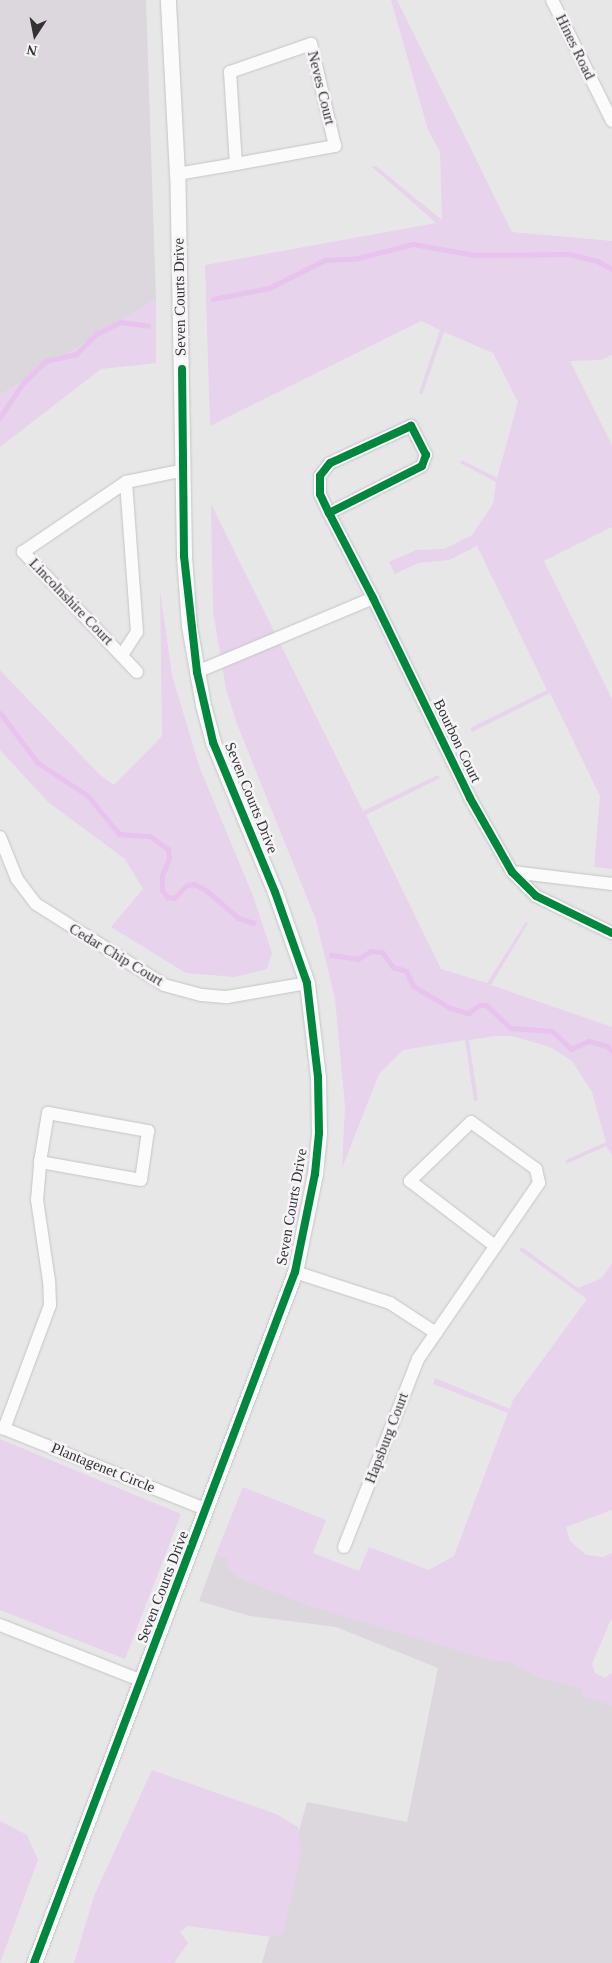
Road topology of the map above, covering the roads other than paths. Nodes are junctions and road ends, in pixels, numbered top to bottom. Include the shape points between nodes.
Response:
1 (168, 0) edge
2 (552, 0) edge
3 (612, 122) edge
4 (236, 164) junction
5 (177, 174) junction
6 (184, 470) junction
7 (126, 482) junction
8 (329, 513) junction
9 (373, 598) junction
10 (122, 655) junction
11 (138, 672) dead end
12 (197, 672) junction
13 (0, 837) edge
14 (512, 872) junction
15 (612, 884) edge
16 (612, 933) edge
17 (307, 983) junction
18 (40, 1162) junction
19 (495, 1246) junction
20 (294, 1272) junction
21 (436, 1333) junction
22 (2, 1428) edge
23 (206, 1510) junction
24 (344, 1547) dead end
25 (0, 1625) edge
26 (142, 1681) junction
27 (34, 1963) edge

1 - 5 street, Seven Courts Drive
2 - 3 street, Hines Road
4 - 4 street, Neves Court via 335,146 311,44 230,72
4 - 5 street, Neves Court
5 - 6 street, Seven Courts Drive
6 - 7 street, Lincolnshire Court
6 - 12 street, Seven Courts Drive via 184,556
7 - 10 street, Lincolnshire Court via 137,632
7 - 10 street, Lincolnshire Court via 23,552
8 - 8 street, Bourbon Court via 422,466 426,455 411,426 330,463 320,476 318,487
8 - 9 street, Bourbon Court
9 - 12 street
9 - 14 street, Bourbon Court via 470,798
10 - 11 street, Lincolnshire Court
12 - 17 street, Seven Courts Drive via 214,742 275,892
13 - 17 street, Cedar Chip Court via 17,880 36,904 164,985 202,995 227,997
14 - 15 street
14 - 16 street, Bourbon Court via 536,896
17 - 20 street, Seven Courts Drive via 318,1078 319,1133 315,1174
18 - 18 street via 48,1113 148,1131 141,1180
18 - 22 street via 36,1200 50,1281 50,1305
19 - 19 street, Hapsburg Court via 410,1181 471,1122 536,1169 539,1183
19 - 21 street, Hapsburg Court
20 - 21 street via 390,1303
20 - 23 street, Seven Courts Drive
21 - 24 street, Hapsburg Court via 418,1359
22 - 23 street, Plantagenet Circle
23 - 26 street, Seven Courts Drive
25 - 26 street
26 - 27 street, Seven Courts Drive

